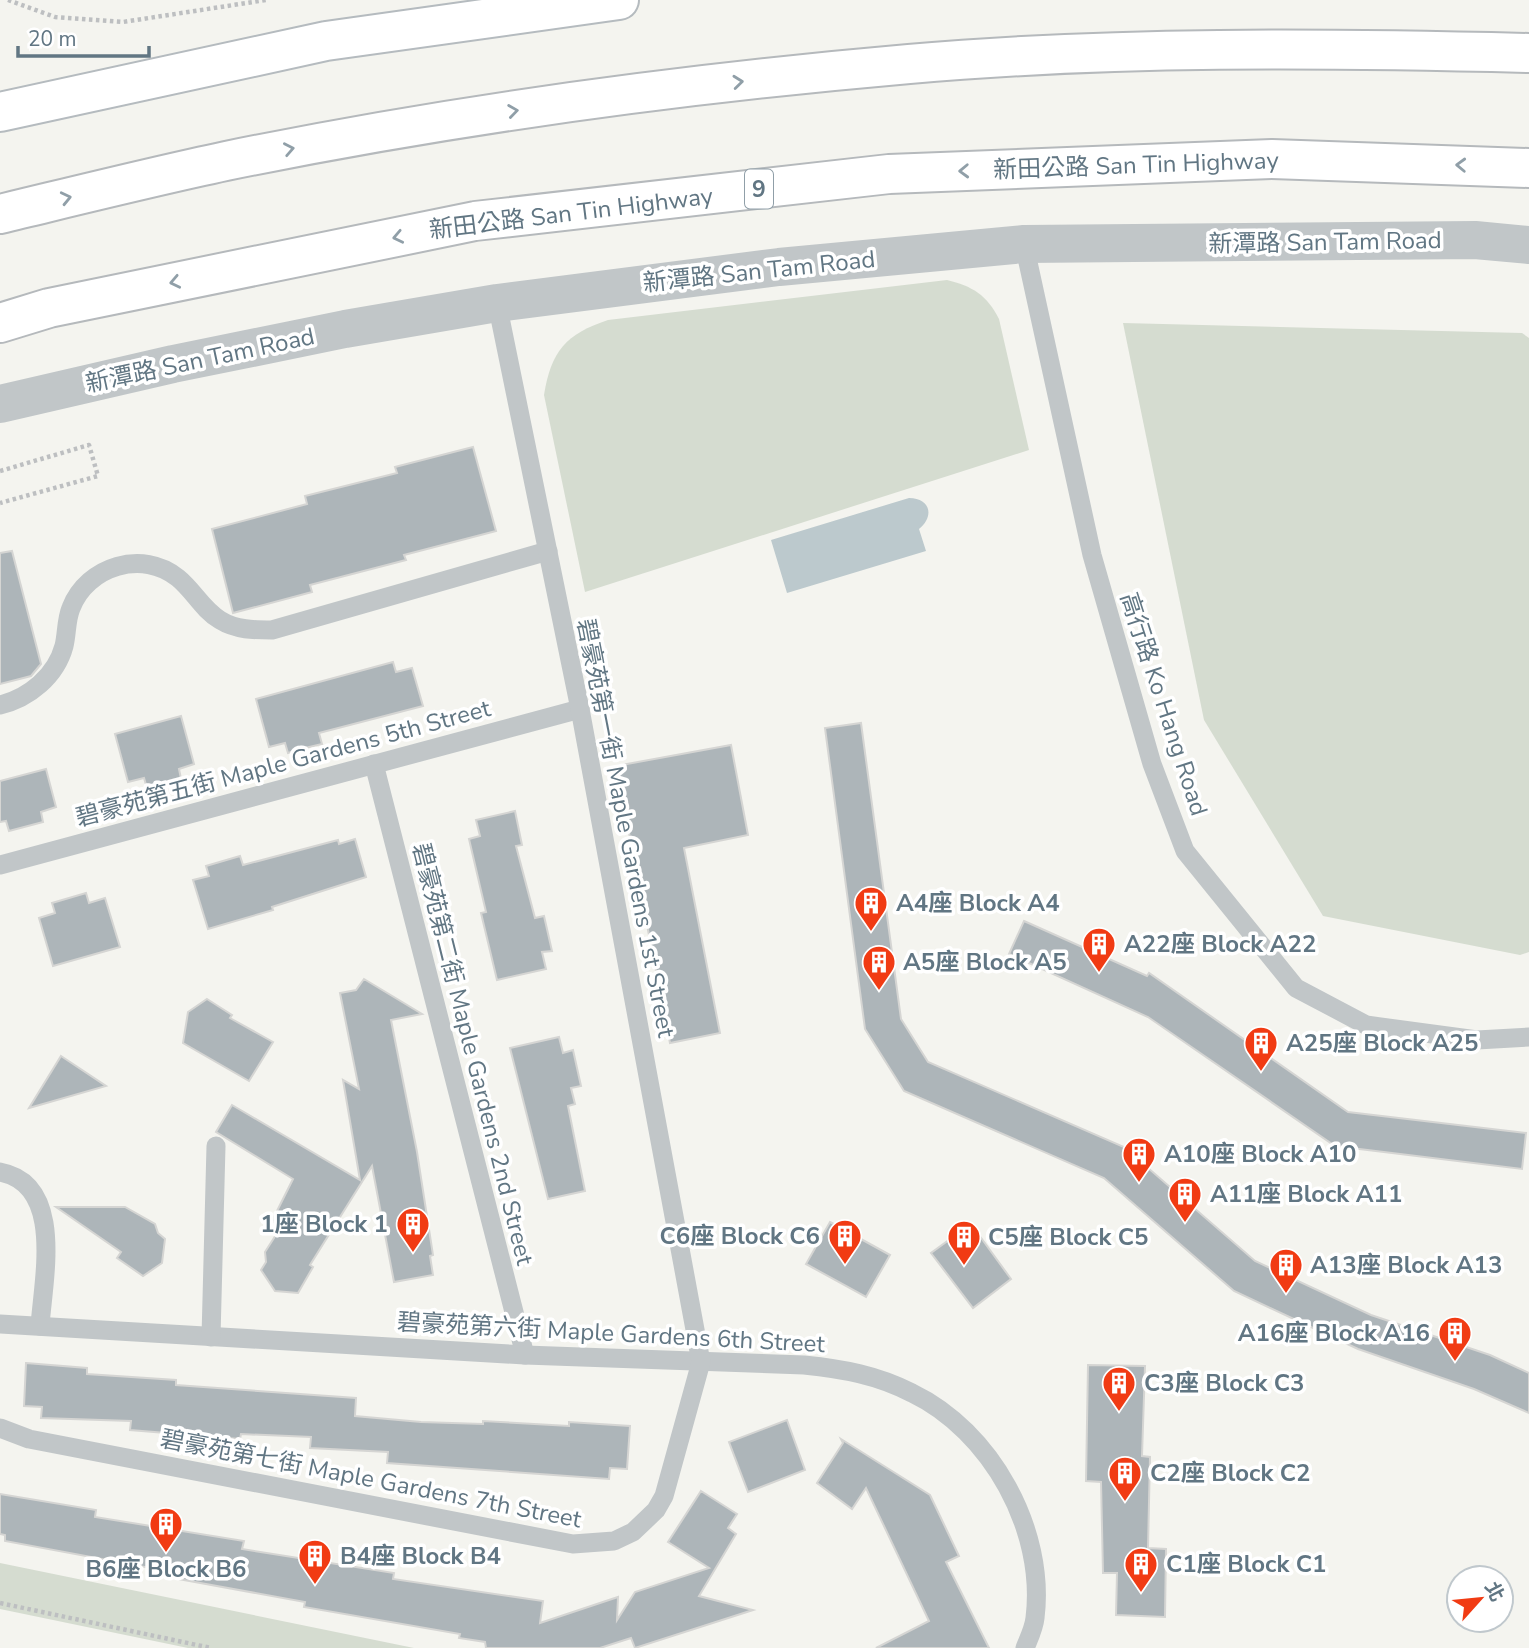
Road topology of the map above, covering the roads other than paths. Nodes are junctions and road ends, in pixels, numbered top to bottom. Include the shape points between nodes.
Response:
1 (619, 0) edge
2 (1529, 53) edge
3 (0, 112) edge
4 (1529, 168) edge
5 (0, 214) edge
6 (1024, 244) junction
7 (1529, 244) edge
8 (497, 303) junction
9 (0, 323) edge
10 (0, 404) edge
11 (548, 551) junction
12 (0, 705) edge
13 (580, 709) junction
14 (374, 764) junction
15 (0, 865) edge
16 (1529, 1037) edge
17 (216, 1146) dead end
18 (0, 1172) edge
19 (0, 1324) edge
20 (40, 1326) junction
21 (211, 1337) junction
22 (525, 1355) junction
23 (701, 1363) junction
24 (0, 1428) edge
25 (1026, 1648) edge

1 - 3 main road via 326,41
5 -> 2 main road via 225,161 656,90 912,64 1121,53 1359,49
4 -> 9 main road, 新田公路 San Tin Highway / 9 via 1272,159 889,174 475,221 49,308
6 - 7 street, 新潭路 San Tam Road via 1475,240
6 - 8 street, 新潭路 San Tam Road via 779,267
6 - 16 lane, 高行路 Ko Hang Road via 1092,555 1152,764 1185,851 1296,988 1366,1025 1478,1040
8 - 10 street, 新潭路 San Tam Road via 173,364
8 - 11 lane, 碧豪苑第一街 Maple Gardens 1st Street
11 - 12 lane via 264,630 221,621 178,578 159,567 117,566 97,575 82,590 71,608 64,647 47,678 30,692
11 - 13 lane, 碧豪苑第一街 Maple Gardens 1st Street
13 - 14 lane, 碧豪苑第五街 Maple Gardens 5th Street
13 - 23 lane, 碧豪苑第一街 Maple Gardens 1st Street
14 - 15 lane, 碧豪苑第五街 Maple Gardens 5th Street
14 - 22 lane, 碧豪苑第二街 Maple Gardens 2nd Street
17 - 21 lane
18 - 20 lane via 26,1185 40,1202 46,1223
19 - 20 lane, 碧豪苑第六街 Maple Gardens 6th Street
20 - 21 lane, 碧豪苑第六街 Maple Gardens 6th Street
21 - 22 lane, 碧豪苑第六街 Maple Gardens 6th Street
22 - 23 lane, 碧豪苑第六街 Maple Gardens 6th Street
23 - 24 lane, 碧豪苑第七街 Maple Gardens 7th Street via 664,1496 656,1510 633,1532 593,1545 29,1439
23 - 25 lane, 碧豪苑第六街 Maple Gardens 6th Street via 843,1369 891,1383 947,1415 999,1471 1017,1506 1035,1580 1035,1619

